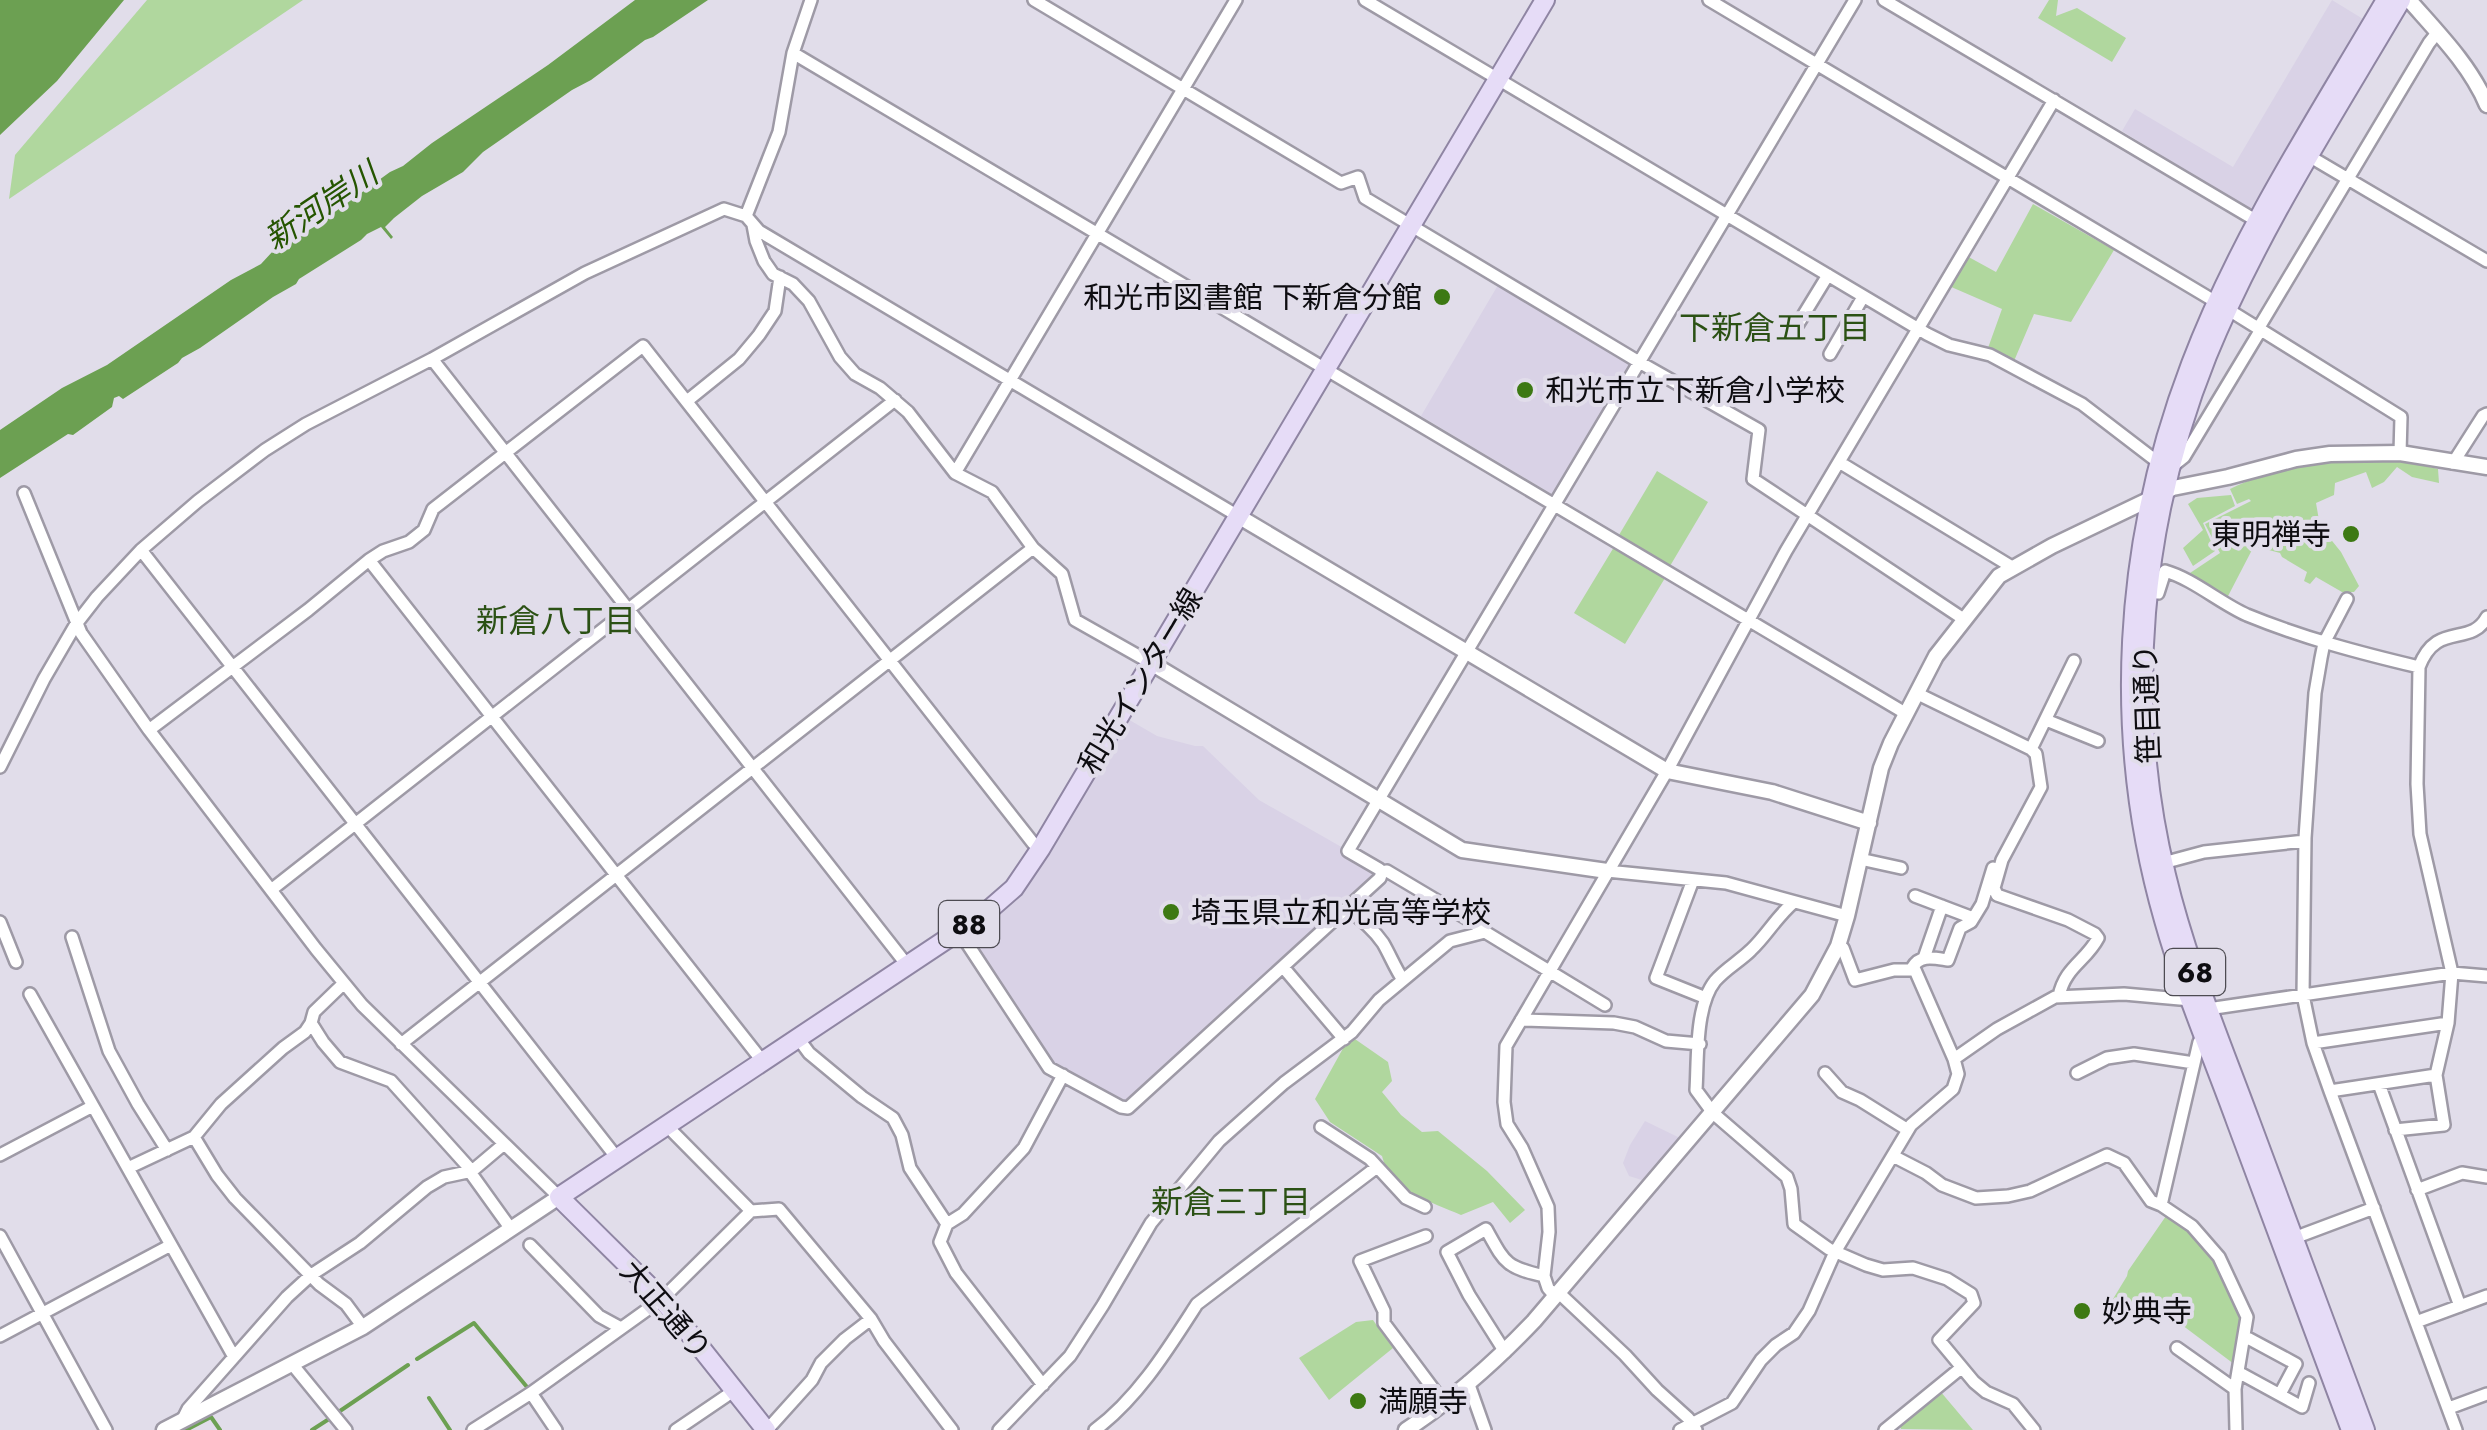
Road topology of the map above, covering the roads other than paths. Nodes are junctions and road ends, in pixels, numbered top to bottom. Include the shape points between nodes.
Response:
1 (811, 0) edge
2 (1034, 0) edge
3 (1236, 0) edge
4 (1366, 0) edge
5 (1545, 0) edge
6 (1709, 0) edge
7 (1854, 0) edge
8 (1884, 0) edge
9 (2386, 0) edge
10 (2401, 0) edge
11 (2410, 0) edge
12 (2437, 33) junction
13 (792, 53) junction
14 (1816, 64) junction
15 (1498, 80) junction
16 (1183, 88) junction
17 (2054, 100) junction
18 (2487, 105) edge
19 (2309, 156) junction
20 (2008, 178) junction
21 (2348, 180) junction
22 (1727, 214) junction
23 (749, 221) junction
24 (2257, 221) junction
25 (1411, 224) junction
26 (1097, 235) junction
27 (2487, 261) edge
28 (1828, 275) junction
29 (780, 276) junction
30 (1863, 297) junction
31 (2222, 306) junction
32 (1798, 324) dead end
33 (1919, 329) junction
34 (2259, 330) junction
35 (1830, 354) dead end
36 (432, 359) junction
37 (1640, 362) junction
38 (1325, 369) junction
39 (1011, 381) junction
40 (895, 400) junction
41 (687, 401) junction
42 (2487, 414) edge
43 (506, 452) junction
44 (2400, 453) junction
45 (1839, 462) junction
46 (2453, 463) junction
47 (2164, 465) junction
48 (2487, 467) edge
49 (956, 473) junction
50 (24, 493) dead end
51 (2157, 496) junction
52 (766, 503) junction
53 (1555, 503) junction
54 (1808, 515) junction
55 (1238, 516) junction
56 (1033, 548) junction
57 (141, 550) junction
58 (369, 560) junction
59 (2012, 568) junction
60 (2148, 592) junction
61 (2347, 600) dead end
62 (630, 610) junction
63 (2487, 616) edge
64 (1750, 620) junction
65 (1965, 620) junction
66 (76, 624) junction
67 (2324, 643) junction
68 (1466, 653) junction
69 (890, 660) junction
70 (2074, 662) dead end
71 (1151, 663) junction
72 (234, 666) junction
73 (2419, 667) junction
74 (1916, 692) junction
75 (1905, 713) junction
76 (492, 716) junction
77 (2046, 720) junction
78 (149, 730) junction
79 (2098, 741) dead end
80 (2032, 749) junction
81 (0, 767) edge
82 (754, 767) junction
83 (1667, 771) junction
84 (1379, 800) junction
85 (356, 823) junction
86 (1869, 823) junction
87 (2016, 832) junction
88 (2305, 842) junction
89 (1041, 848) junction
90 (1860, 859) junction
91 (2163, 863) junction
92 (1901, 868) dead end
93 (1607, 871) junction
94 (1382, 872) junction
95 (616, 873) junction
96 (1693, 880) junction
97 (272, 890) junction
98 (1915, 896) dead end
99 (1794, 902) junction
100 (1942, 906) junction
101 (1347, 909) junction
102 (1847, 916) junction
103 (1972, 918) junction
104 (0, 922) edge
105 (959, 931) junction
106 (1485, 932) junction
107 (72, 937) dead end
108 (1838, 946) junction
109 (1924, 958) junction
110 (16, 962) dead end
111 (908, 966) junction
112 (1284, 967) junction
113 (1912, 968) junction
114 (1549, 971) junction
115 (2452, 973) junction
116 (2487, 976) edge
117 (480, 980) junction
118 (1403, 980) junction
119 (343, 984) junction
120 (30, 994) dead end
121 (2303, 995) junction
122 (2059, 996) junction
123 (1706, 998) junction
124 (2200, 1004) junction
125 (1605, 1005) dead end
126 (1521, 1020) junction
127 (311, 1023) junction
128 (2448, 1023) junction
129 (798, 1038) junction
130 (1344, 1039) junction
131 (2205, 1039) junction
132 (2313, 1042) junction
133 (401, 1044) junction
134 (1700, 1044) junction
135 (1954, 1059) junction
136 (763, 1062) junction
137 (2194, 1064) junction
138 (2077, 1073) dead end
139 (1825, 1074) dead end
140 (1063, 1075) junction
141 (2436, 1075) junction
142 (2379, 1084) junction
143 (2330, 1091) junction
144 (93, 1106) junction
145 (1713, 1113) junction
146 (666, 1126) junction
147 (1321, 1128) dead end
148 (1908, 1130) junction
149 (2396, 1130) junction
150 (194, 1137) junction
151 (504, 1144) junction
152 (167, 1150) junction
153 (0, 1156) edge
154 (1893, 1156) junction
155 (617, 1158) junction
156 (1377, 1167) junction
157 (128, 1168) junction
158 (471, 1172) junction
159 (2487, 1177) edge
160 (2417, 1190) junction
161 (560, 1197) junction
162 (2161, 1205) junction
163 (1425, 1207) dead end
164 (2374, 1208) junction
165 (751, 1211) junction
166 (947, 1224) junction
167 (511, 1229) junction
168 (0, 1236) edge
169 (1426, 1236) dead end
170 (2294, 1238) junction
171 (172, 1245) junction
172 (530, 1245) dead end
173 (1835, 1252) junction
174 (311, 1275) junction
175 (1544, 1276) junction
176 (1557, 1295) junction
177 (2487, 1296) edge
178 (662, 1300) junction
179 (2460, 1306) junction
180 (42, 1314) junction
181 (871, 1319) junction
182 (2416, 1322) junction
183 (363, 1327) junction
184 (621, 1328) junction
185 (0, 1336) edge
186 (2244, 1336) junction
187 (2177, 1348) dead end
188 (1505, 1352) junction
189 (234, 1356) junction
190 (292, 1364) junction
191 (1962, 1368) junction
192 (2238, 1372) junction
193 (1468, 1382) junction
194 (2309, 1383) dead end
195 (1044, 1385) junction
196 (735, 1390) junction
197 (2235, 1390) junction
198 (531, 1392) junction
199 (2280, 1394) junction
200 (2487, 1394) edge
201 (1443, 1402) junction
202 (2448, 1408) junction
203 (182, 1420) junction
204 (1689, 1428) edge
205 (1890, 1429) edge
206 (106, 1430) edge
207 (164, 1430) edge
208 (346, 1430) edge
209 (472, 1430) edge
210 (556, 1430) edge
211 (676, 1430) edge
212 (767, 1430) edge
213 (952, 1430) edge
214 (999, 1430) edge
215 (1095, 1430) edge
216 (1406, 1430) edge
217 (1484, 1430) edge
218 (2034, 1430) edge
219 (2236, 1430) edge
220 (2351, 1430) edge
221 (2365, 1430) edge
222 (2456, 1430) edge

1 - 13 street
2 - 16 street
3 - 16 street
4 - 15 street
5 - 15 main road, 和光インター線 / 88
6 - 14 street
7 - 14 street
8 - 17 street
9 - 24 main road, 笹目通り / 68
10 - 19 main road, 笹目通り / 68
11 - 12 street
12 - 18 street
12 - 21 street
13 - 23 street via 779,132
13 - 26 street
14 - 20 street
14 - 22 street
15 - 22 street
15 - 25 main road, 和光インター線 / 88
16 - 25 street via 1340,183 1358,176 1365,198
16 - 26 street
17 - 20 street
17 - 24 street
19 - 21 street
19 - 31 main road, 笹目通り / 68
20 - 31 street
20 - 33 street
21 - 27 street
21 - 34 street
22 - 28 street
22 - 37 street
23 - 29 street via 764,261
23 - 36 street via 724,209 586,274
23 - 39 street
24 - 31 main road, 笹目通り / 68
25 - 37 street
25 - 38 main road, 和光インター線 / 88
26 - 38 street
26 - 39 street
28 - 30 street
28 - 32 street
29 - 40 street via 809,301 855,374
29 - 41 street via 775,312 758,335 740,359
30 - 33 street
30 - 35 street
31 - 34 street
31 - 47 main road, 笹目通り / 68 via 2181,389
33 - 45 street
33 - 47 street via 1990,355 2082,404
34 - 44 street via 2402,417
34 - 47 street via 2184,457
36 - 43 street
36 - 57 street via 265,450
37 - 53 street
37 - 54 street via 1759,430 1753,479
38 - 53 street
38 - 55 main road, 和光インター線 / 88
39 - 49 street
39 - 55 street
40 - 49 street
40 - 52 street
41 - 43 street via 643,346
41 - 52 street
42 - 46 street
43 - 58 street via 433,508 424,530 409,542
43 - 62 street
44 - 46 street
44 - 51 street via 2313,456
45 - 54 street
45 - 59 street
46 - 48 street
47 - 51 main road, 笹目通り / 68
49 - 56 street via 992,492
50 - 66 street
51 - 59 street
51 - 60 main road, 笹目通り / 68
51 - 124 main road, 笹目通り / 68 via 2139,555 2131,638 2134,762 2152,875 2174,954
52 - 62 street
52 - 69 street
53 - 64 street
53 - 68 street
54 - 64 street
54 - 65 street
55 - 68 street
55 - 71 main road, 和光インター線 / 88
56 - 69 street
56 - 71 street via 1062,574 1075,620
57 - 66 street
57 - 72 street
58 - 72 street
58 - 76 street
59 - 65 street
60 - 67 street via 2158,593 2165,571 2246,614
60 - 91 main road, 笹目通り / 68 via 2144,720
61 - 67 street
62 - 76 street
62 - 82 street
63 - 73 street via 2475,631 2438,640
64 - 75 street
64 - 83 street
65 - 74 street
66 - 78 street
66 - 81 street
67 - 73 street
67 - 88 street
68 - 83 street
68 - 84 street
69 - 82 street
69 - 89 street
70 - 77 street
71 - 84 street
71 - 89 main road, 和光インター線 / 88
72 - 78 street
72 - 85 street
73 - 115 street via 2420,834
74 - 75 street
74 - 80 street
75 - 86 street via 1881,768
76 - 85 street
76 - 95 street
77 - 79 street
77 - 80 street
78 - 97 street
80 - 87 street via 2041,786
82 - 95 street
82 - 111 street
83 - 86 street via 1772,792
83 - 93 street
84 - 93 street via 1462,850
84 - 94 street via 1348,850
85 - 97 street
85 - 117 street
86 - 90 street
87 - 103 street via 2002,848
87 - 122 street via 2002,860 1997,896 2068,920 2098,938 2067,974
88 - 91 street
88 - 121 street
89 - 105 main road, 和光インター線 / 88 via 1008,895
90 - 92 street
90 - 102 street
91 - 124 main road, 笹目通り / 68
93 - 96 street
93 - 114 street
94 - 101 street
94 - 106 street
95 - 117 street
95 - 136 street
96 - 99 street
96 - 123 street via 1656,978
97 - 119 street
98 - 100 street
99 - 102 street
99 - 123 street
100 - 103 street
100 - 109 street
101 - 112 street
101 - 118 street via 1384,944
102 - 108 street
103 - 109 street via 1960,928 1948,960
104 - 110 street
105 - 111 main road, 和光インター線 / 88
105 - 140 street via 1049,1068
106 - 114 street
106 - 118 street via 1450,941
107 - 152 street via 108,1051
108 - 113 street via 1854,980
108 - 145 street via 1812,994
109 - 113 street
111 - 129 main road, 和光インター線 / 88
112 - 130 street
112 - 140 street via 1128,1108
113 - 135 street
114 - 125 street
114 - 126 street
115 - 116 street
115 - 121 street
115 - 128 street
117 - 133 street
117 - 155 street
118 - 130 street
119 - 127 street
119 - 133 street
120 - 144 street
121 - 124 street
121 - 132 street
122 - 124 street via 2124,994
122 - 135 street
123 - 134 street
124 - 131 main road, 笹目通り / 68
124 - 170 main road, 笹目通り / 68
126 - 134 street via 1614,1023 1666,1041
126 - 175 street via 1506,1046 1504,1102 1507,1124 1548,1207
127 - 150 street
127 - 158 street via 340,1062 391,1082
128 - 132 street
128 - 141 street
129 - 136 main road, 和光インター線 / 88
129 - 166 street via 893,1118 910,1168
130 - 195 street via 1219,1140 1151,1224 1077,1346
131 - 137 street
131 - 220 main road, 笹目通り / 68
132 - 143 street
133 - 151 street
134 - 145 street via 1696,1090
135 - 148 street via 1952,1089
136 - 146 main road, 和光インター線 / 88
137 - 138 street via 2134,1054
137 - 162 street
139 - 148 street via 1842,1092
140 - 166 street via 1024,1148
141 - 142 street
141 - 149 street via 2444,1125
142 - 143 street
142 - 149 street
143 - 164 street
144 - 153 street
144 - 157 street
145 - 173 street via 1787,1176 1794,1224
145 - 176 street
146 - 155 main road, 和光インター線 / 88
146 - 165 street
147 - 156 street
148 - 154 street
149 - 160 street
150 - 152 street
150 - 174 street via 235,1198
151 - 158 street
151 - 161 street
152 - 157 street
154 - 162 street via 1976,1198 2030,1191 2107,1155 2124,1163
154 - 173 street
155 - 161 main road, 和光インター線 / 88
156 - 163 street via 1406,1198
156 - 215 street via 1197,1304 1122,1408
157 - 171 street
158 - 167 street
158 - 174 street via 427,1187
159 - 160 street via 2462,1173
160 - 179 street
161 - 167 street
161 - 178 main road, 大正通り
162 - 186 street via 2192,1226 2219,1257 2247,1317
164 - 170 street
164 - 182 street
165 - 178 street
165 - 181 street via 779,1209
166 - 195 street via 940,1242 946,1257
167 - 183 street
168 - 180 street
169 - 201 street via 1360,1261 1384,1323
170 - 221 main road, 笹目通り / 68
171 - 180 street
171 - 189 street
172 - 184 street via 599,1316
173 - 191 street via 1883,1270 1913,1268 1972,1294 1974,1303 1939,1340
173 - 204 street via 1794,1333 1761,1360 1732,1403
174 - 183 street
174 - 189 street
175 - 176 street
175 - 188 street via 1504,1261 1486,1229 1447,1252
176 - 188 street
176 - 204 street via 1625,1355
177 - 179 street
178 - 184 street
178 - 196 main road, 大正通り
179 - 182 street
180 - 185 street
180 - 206 street
181 - 212 street via 822,1362
181 - 213 street
182 - 202 street
183 - 190 street
184 - 198 street
186 - 192 street
186 - 199 street via 2296,1364
187 - 197 street
188 - 193 street
189 - 203 street
190 - 203 street
190 - 208 street
191 - 205 street
191 - 218 street via 1986,1392 2013,1404
192 - 197 street
192 - 199 street
193 - 201 street
193 - 217 street
194 - 199 street via 2302,1407
195 - 214 street
196 - 211 street
196 - 212 main road, 大正通り
197 - 219 street
198 - 209 street
198 - 210 street
200 - 202 street
201 - 216 street
202 - 222 street
203 - 207 street

